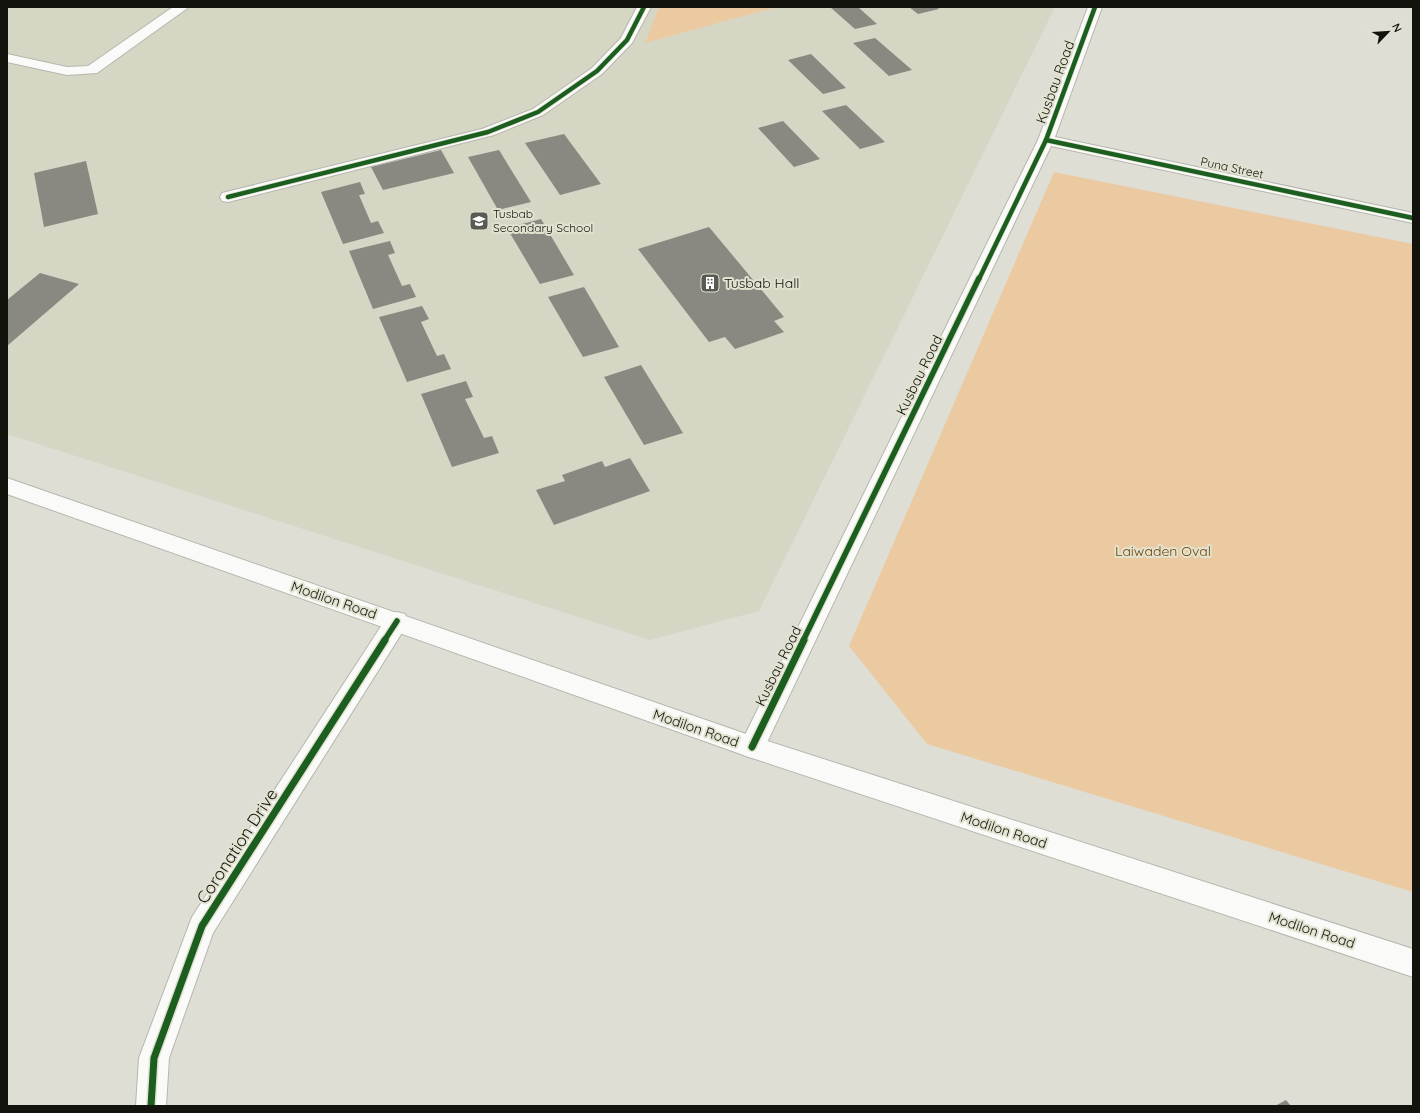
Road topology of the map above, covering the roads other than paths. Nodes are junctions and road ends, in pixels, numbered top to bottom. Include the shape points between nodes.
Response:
1 (182, 7) edge
2 (644, 7) edge
3 (1095, 7) edge
4 (7, 58) edge
5 (1046, 140) junction
6 (228, 197) dead end
7 (1413, 218) edge
8 (7, 486) edge
9 (396, 622) junction
10 (752, 748) junction
11 (1413, 963) edge
12 (151, 1106) edge

1 - 4 street via 92,70 67,71
2 - 6 street via 627,40 597,71 538,112 488,132
3 - 5 street, Kusbau Road
5 - 7 street, Puna Street
5 - 10 street, Kusbau Road
8 - 9 street, Modilon Road
9 - 10 street, Modilon Road
9 - 12 street, Coronation Drive via 202,926 154,1058
10 - 11 street, Modilon Road

